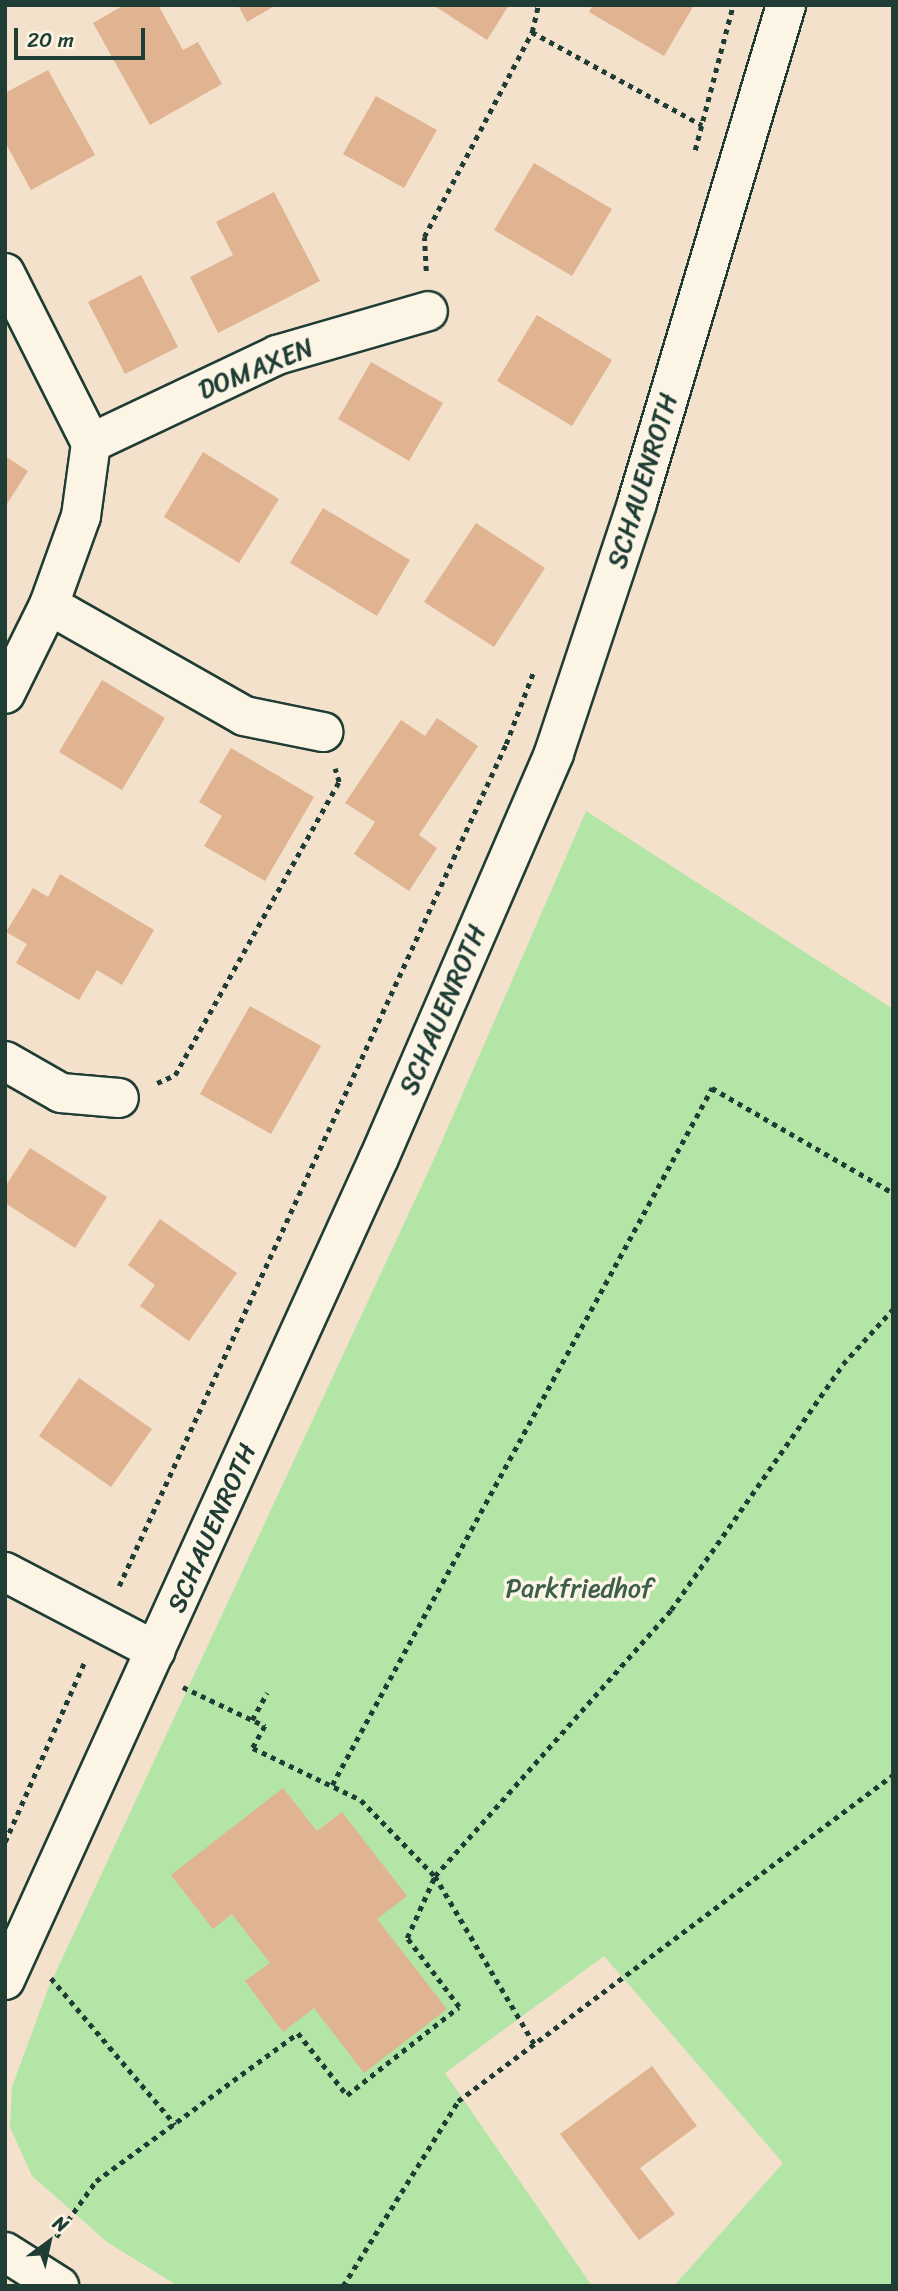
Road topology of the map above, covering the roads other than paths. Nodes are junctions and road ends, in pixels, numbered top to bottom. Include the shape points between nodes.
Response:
1 (786, 5) edge
2 (5, 272) edge
3 (428, 311) road end
4 (90, 443) junction
5 (49, 605) junction
6 (5, 694) edge
7 (323, 732) road end
8 (5, 1061) edge
9 (119, 1098) road end
10 (5, 1572) edge
11 (152, 1661) junction
12 (5, 1980) edge

1 - 11 street, SCHAUENROTH via 637,503 554,754
2 - 4 street
3 - 4 street, DOMAXEN via 277,355
4 - 5 street via 81,516
5 - 6 street
5 - 7 street via 244,716
8 - 9 street via 61,1093
10 - 11 street via 102,1623
11 - 12 street, SCHAUENROTH

